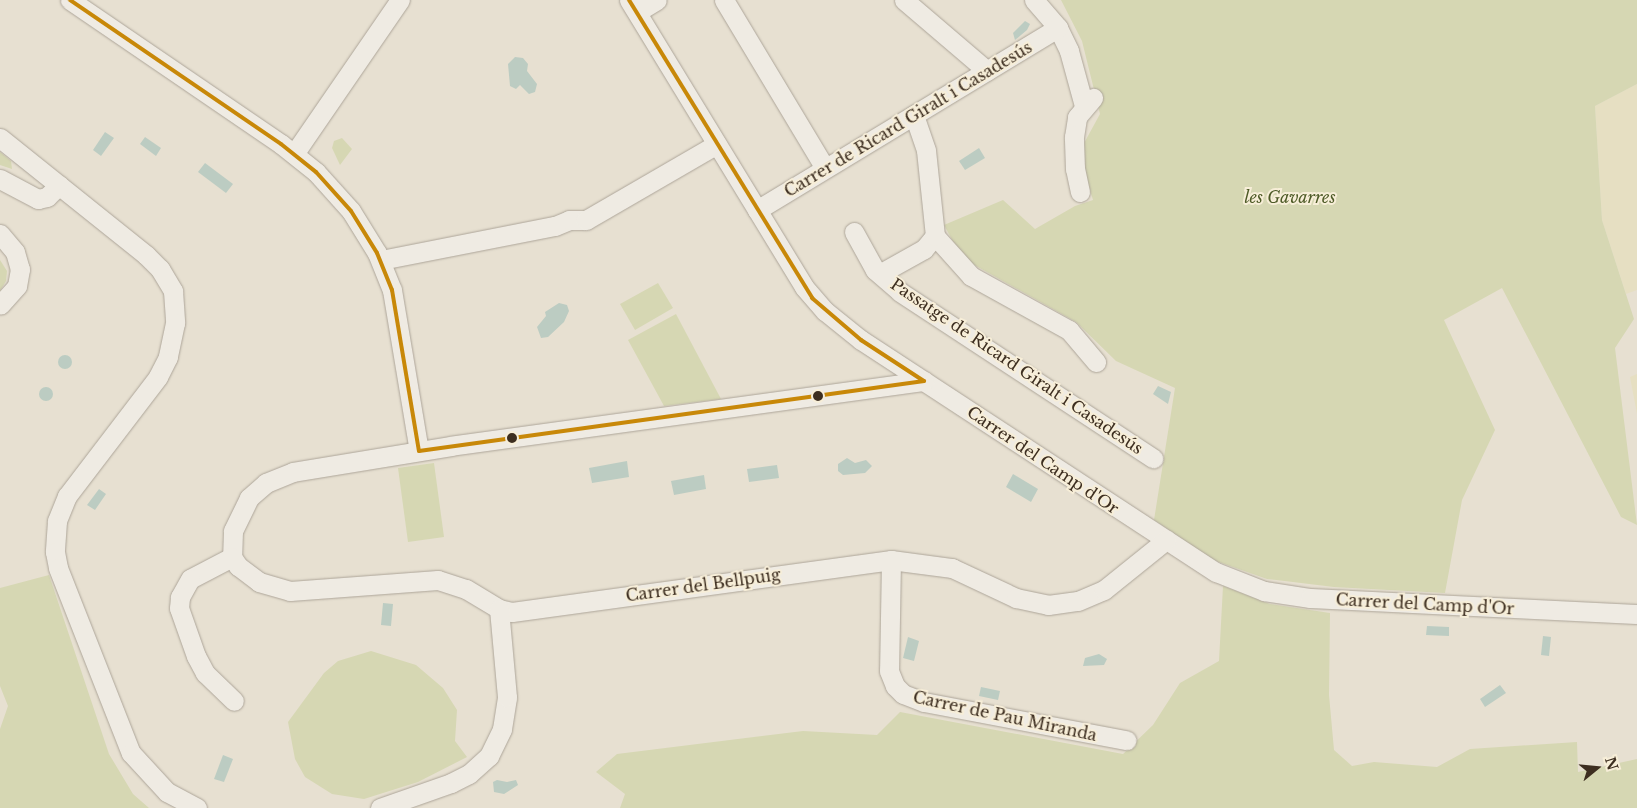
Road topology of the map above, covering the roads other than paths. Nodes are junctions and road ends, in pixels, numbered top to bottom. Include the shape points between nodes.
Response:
1 (70, 0) edge
2 (400, 0) edge
3 (657, 0) edge
4 (724, 0) edge
5 (904, 0) edge
6 (1034, 0) edge
7 (633, 6) edge
8 (1058, 28) junction
9 (988, 71) junction
10 (914, 115) junction
11 (0, 138) edge
12 (717, 144) junction
13 (294, 154) junction
14 (825, 168) junction
15 (0, 179) edge
16 (59, 185) junction
17 (1080, 192) dead end
18 (757, 210) junction
19 (854, 232) dead end
20 (0, 234) edge
21 (935, 236) junction
22 (381, 260) junction
23 (881, 273) junction
24 (0, 305) edge
25 (1096, 362) dead end
26 (924, 381) junction
27 (419, 451) junction
28 (1153, 458) dead end
29 (1166, 540) junction
30 (232, 557) junction
31 (891, 560) junction
32 (499, 609) junction
33 (1637, 614) edge
34 (234, 701) dead end
35 (1126, 740) dead end
36 (198, 808) edge
37 (380, 808) edge

1 - 13 street
2 - 13 street
3 - 7 street
4 - 14 street
5 - 9 street
6 - 8 street
7 - 12 street, Carrer del Camp d'Or
8 - 9 street, Carrer de Ricard Giralt i Casadesús
8 - 17 street via 1088,102 1077,117 1074,136 1075,170
9 - 10 street, Carrer de Ricard Giralt i Casadesús
10 - 14 street, Carrer de Ricard Giralt i Casadesús
10 - 21 street via 924,144
11 - 16 street
12 - 18 street, Carrer del Camp d'Or
12 - 22 street via 586,220 569,220 555,226
13 - 22 street via 316,172 351,211
14 - 18 street, Carrer de Ricard Giralt i Casadesús
15 - 16 street via 38,199 47,197
16 - 36 street via 160,268 173,291 175,323 168,357 158,377 67,496 57,521 55,552 58,568 131,753 167,792
18 - 26 street, Carrer del Camp d'Or via 812,298 860,340
19 - 23 street, Passatge de Ricard Giralt i Casadesús via 875,270
20 - 24 street via 15,252 20,269 17,286
21 - 23 street, Passatge de Ricard Giralt i Casadesús via 924,249
21 - 25 street via 971,276 1069,330
22 - 27 street via 401,332
23 - 28 street, Passatge de Ricard Giralt i Casadesús via 908,297
26 - 27 street
26 - 29 street, Carrer del Camp d'Or
27 - 30 street via 293,472 266,483 243,507 233,531
29 - 31 street, Carrer del Bellpuig via 1104,590 1078,601 1048,605 1016,598 952,568
29 - 33 street, Carrer del Camp d'Or via 1216,572 1264,591 1310,598
30 - 32 street, Carrer del Bellpuig via 238,566 259,582 290,591 438,580 466,589
30 - 34 street via 190,579 180,597 179,608 205,673
31 - 32 street, Carrer del Bellpuig via 525,611
31 - 35 street, Carrer de Pau Miranda via 889,670 895,686 903,694 924,702
32 - 37 street via 507,697 502,729 489,756 469,774 451,783

